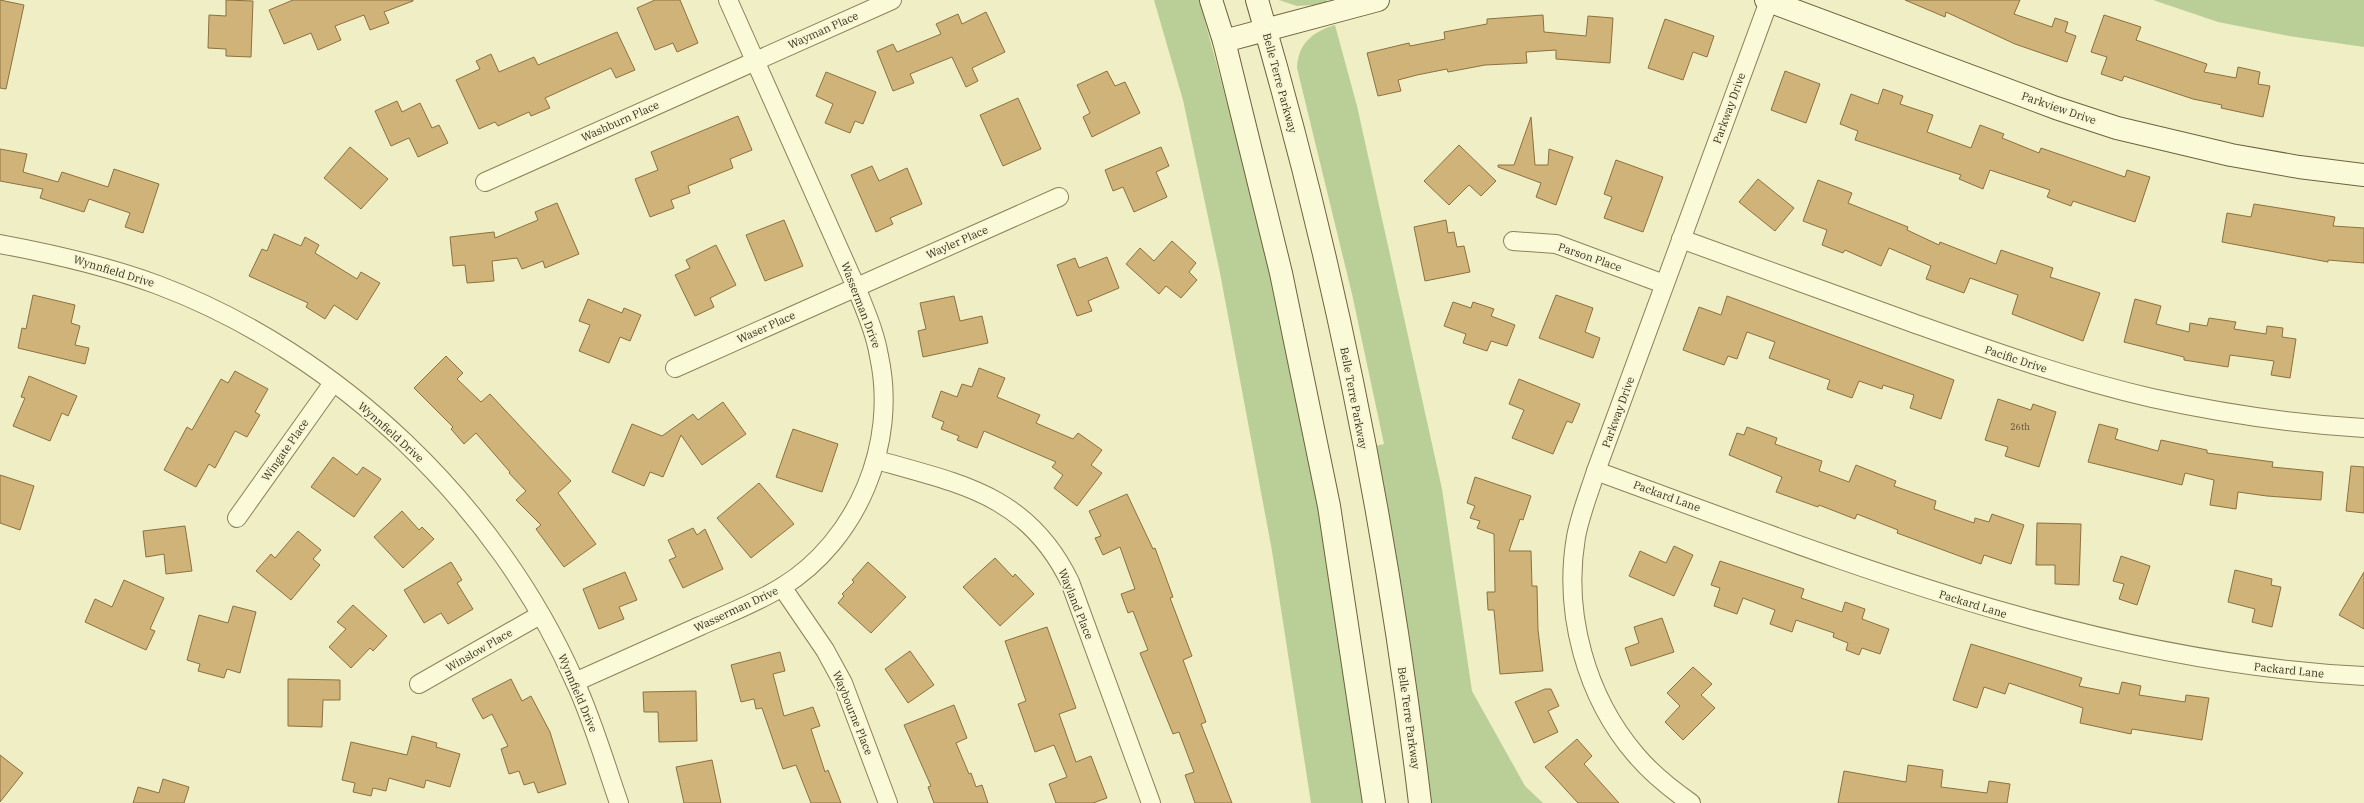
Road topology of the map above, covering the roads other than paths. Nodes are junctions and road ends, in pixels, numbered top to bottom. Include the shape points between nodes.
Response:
1 (728, 0) edge
2 (892, 0) edge
3 (1211, 0) edge
4 (1257, 0) edge
5 (1378, 0) edge
6 (1767, 0) edge
7 (1266, 30) junction
8 (1224, 41) junction
9 (755, 61) junction
10 (2364, 174) edge
11 (485, 182) dead end
12 (1059, 197) dead end
13 (1681, 239) junction
14 (1513, 241) dead end
15 (0, 244) edge
16 (1664, 284) junction
17 (856, 287) junction
18 (675, 368) dead end
19 (333, 383) junction
20 (2364, 428) edge
21 (877, 460) junction
22 (1596, 471) junction
23 (237, 518) dead end
24 (782, 587) junction
25 (540, 615) junction
26 (2364, 676) edge
27 (575, 682) junction
28 (419, 684) dead end
29 (619, 803) edge
30 (888, 803) edge
31 (1152, 803) edge
32 (1374, 803) edge
33 (1420, 803) edge
34 (1691, 803) edge

1 - 9 street, Wasserman Drive
2 - 9 street, Wayman Place
3 - 8 main road
4 - 7 main road, Belle Terre Parkway
5 - 7 main road
6 - 10 main road, Parkview Drive via 2043,104 2117,128 2238,156
6 - 13 street, Parkway Drive
7 - 8 main road
7 - 33 main road, Belle Terre Parkway via 1324,256 1371,482 1392,606
8 - 32 main road via 1281,273 1329,506
9 - 11 street, Washburn Place
9 - 17 street, Wasserman Drive
12 - 17 street, Wayler Place
13 - 16 street, Parkway Drive
13 - 20 street, Pacific Drive via 1999,354 2094,383 2201,407 2285,420
14 - 16 street, Parson Place via 1556,244
15 - 19 street, Wynnfield Drive via 69,258 160,286 235,321
16 - 22 street, Parkway Drive
17 - 18 street, Waser Place
17 - 21 street, Wasserman Drive via 876,344 882,372 883,418
19 - 23 street, Wingate Place
19 - 25 street, Wynnfield Drive via 402,440 455,494 487,534
21 - 24 street, Wasserman Drive via 860,500 838,534 809,566
21 - 31 street, Wayland Place via 955,482 983,493 1015,513 1046,543 1070,582
22 - 26 street, Packard Lane via 1916,586 2056,628 2209,660 2294,671
22 - 34 street, Parkway Drive via 1581,517 1574,558 1575,608 1582,653 1601,701 1624,740 1648,768
24 - 27 street, Wasserman Drive via 739,609
24 - 30 street, Waybourne Place via 833,663 843,683
25 - 27 street, Wynnfield Drive
25 - 28 street, Winslow Place
27 - 29 street, Wynnfield Drive

